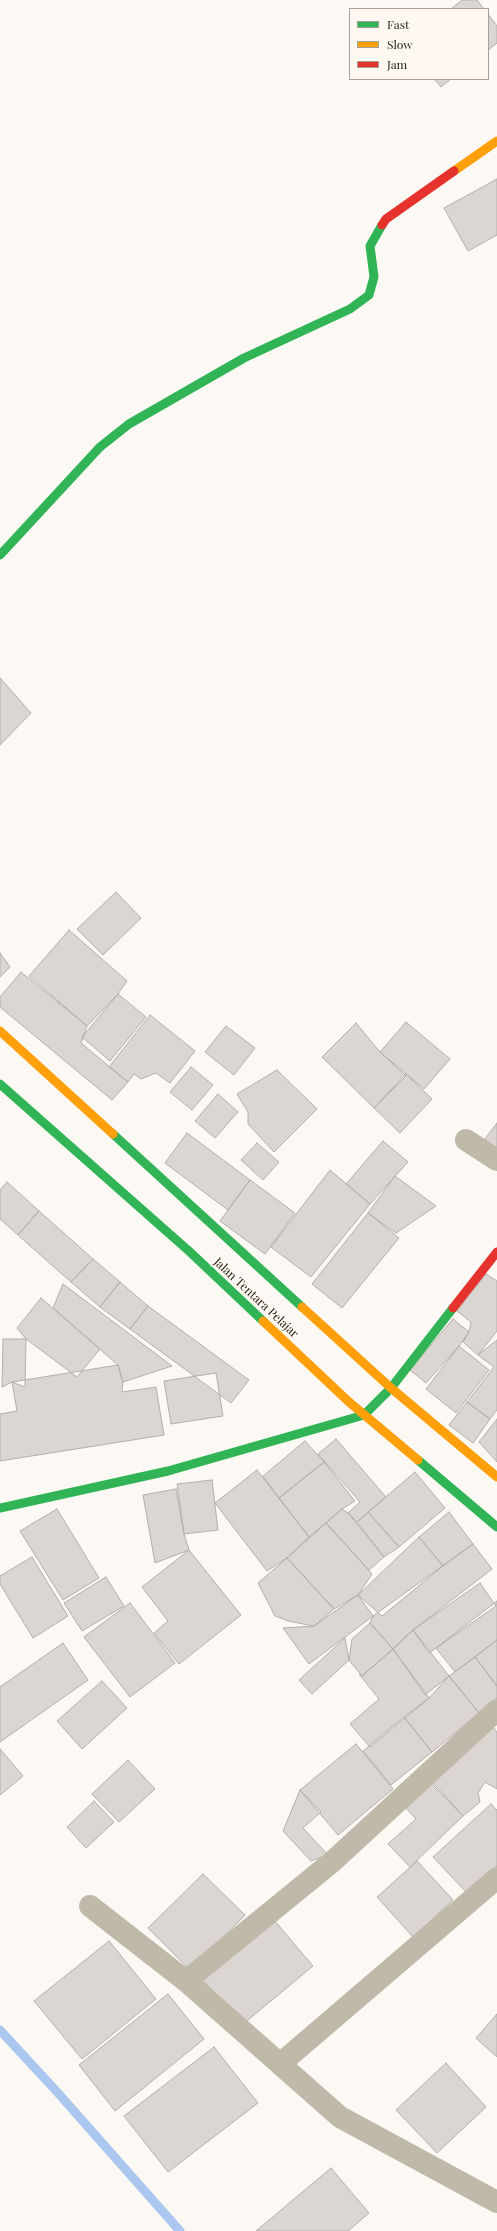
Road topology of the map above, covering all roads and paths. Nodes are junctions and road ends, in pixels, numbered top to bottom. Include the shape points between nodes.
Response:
1 (497, 141) edge
2 (0, 555) edge
3 (0, 1031) edge
4 (0, 1084) edge
5 (466, 1140) dead end
6 (497, 1160) edge
7 (497, 1252) edge
8 (391, 1388) junction
9 (364, 1415) junction
10 (497, 1477) edge
11 (0, 1508) edge
12 (497, 1527) edge
13 (497, 1710) edge
14 (497, 1878) edge
15 (90, 1906) dead end
16 (186, 1981) junction
17 (280, 2064) junction
18 (497, 2202) edge

1 - 2 street via 386,219 370,246 374,278 369,295 350,309 244,358 129,424 100,447
3 - 8 street
4 - 9 street, Jalan Tentara Pelajar via 190,1252
5 - 6 street
7 - 8 street
8 - 9 street
8 - 10 street
9 - 11 street via 168,1471
9 - 12 street, Jalan Tentara Pelajar
13 - 16 street via 332,1862
14 - 17 street
15 - 16 street
16 - 17 street
17 - 18 street via 340,2117

